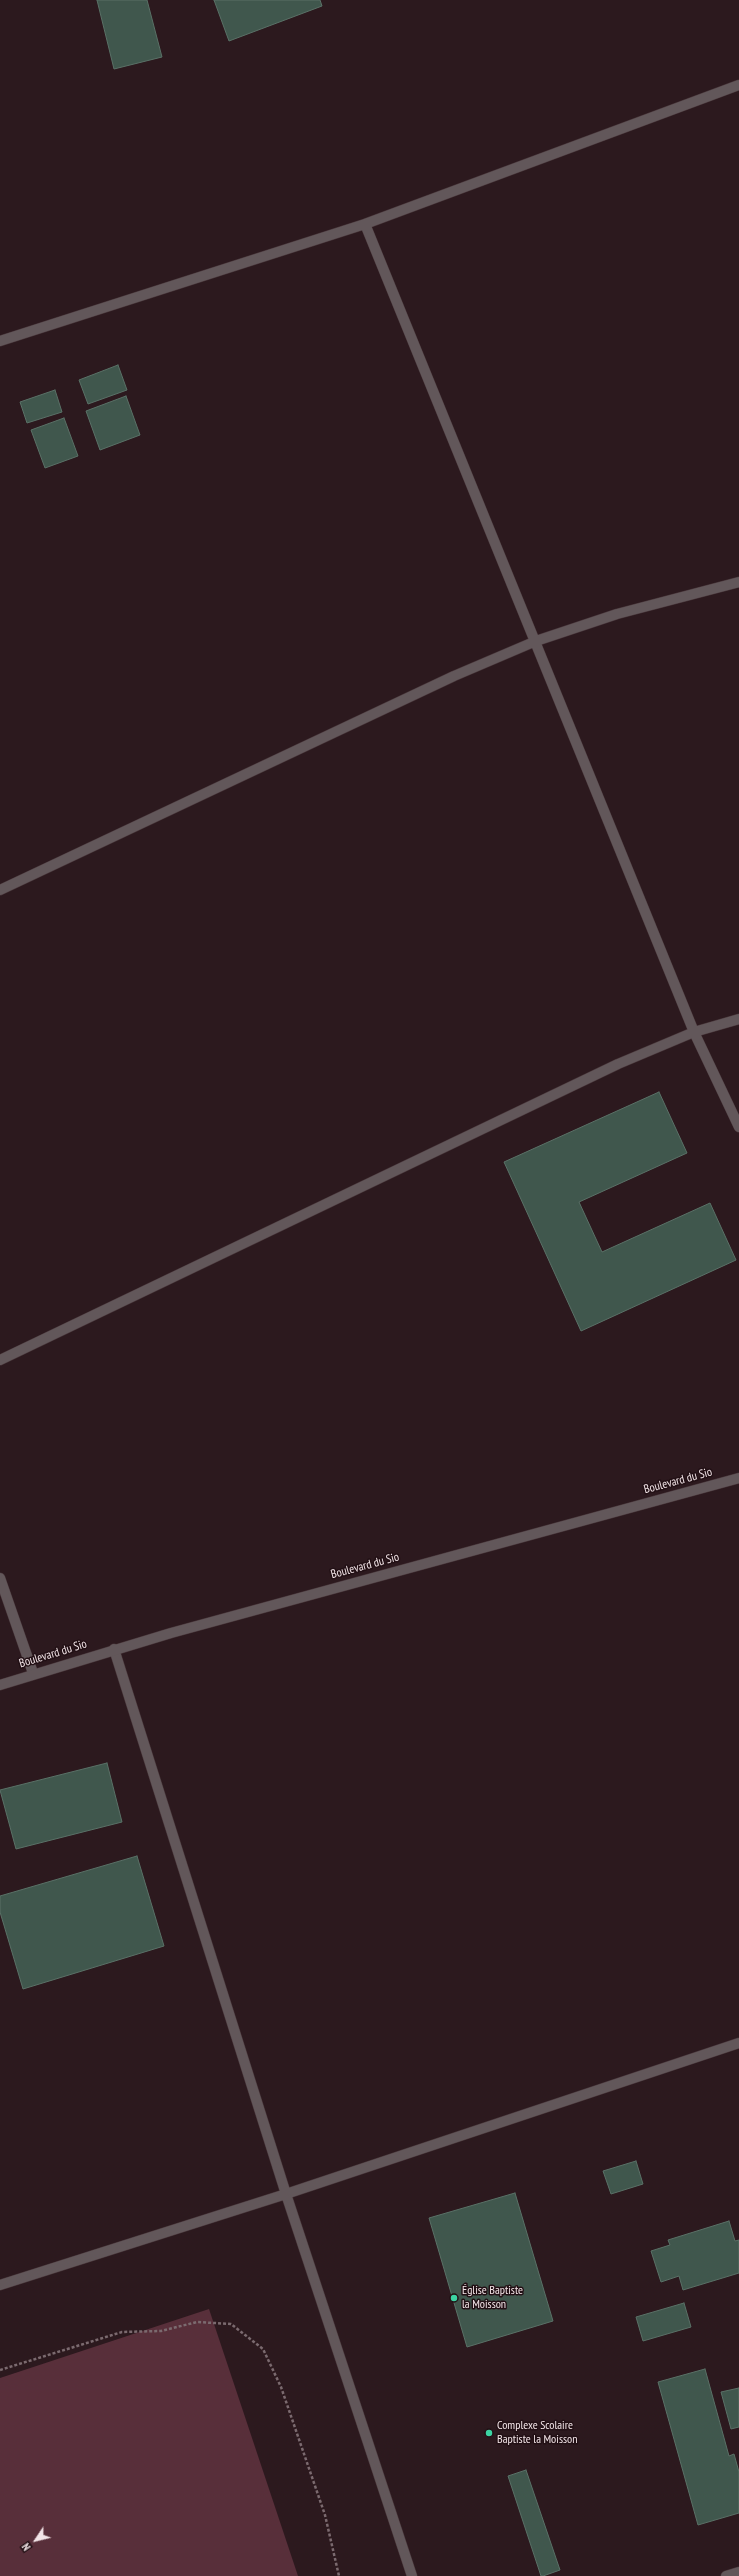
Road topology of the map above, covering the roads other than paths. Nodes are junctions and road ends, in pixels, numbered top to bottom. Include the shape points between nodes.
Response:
1 (739, 85) edge
2 (365, 224) junction
3 (0, 341) edge
4 (739, 582) edge
5 (536, 641) junction
6 (0, 890) edge
7 (739, 1019) edge
8 (694, 1032) junction
9 (739, 1127) edge
10 (0, 1360) edge
11 (739, 1478) edge
12 (0, 1578) edge
13 (114, 1649) junction
14 (33, 1673) junction
15 (0, 1685) edge
16 (739, 2044) edge
17 (286, 2194) junction
18 (0, 2285) edge
19 (739, 2572) edge
20 (412, 2576) edge
21 (726, 2576) edge

1 - 2 street
2 - 3 street
2 - 5 street
4 - 5 street via 617,614
5 - 6 street via 454,676
5 - 8 street
7 - 8 street
8 - 9 street
8 - 10 street via 618,1064
11 - 13 street, Boulevard du Sio
12 - 14 street
13 - 14 street, Boulevard du Sio
13 - 17 street
14 - 15 street, Boulevard du Sio
16 - 17 street
17 - 18 street
17 - 20 street
19 - 21 street

